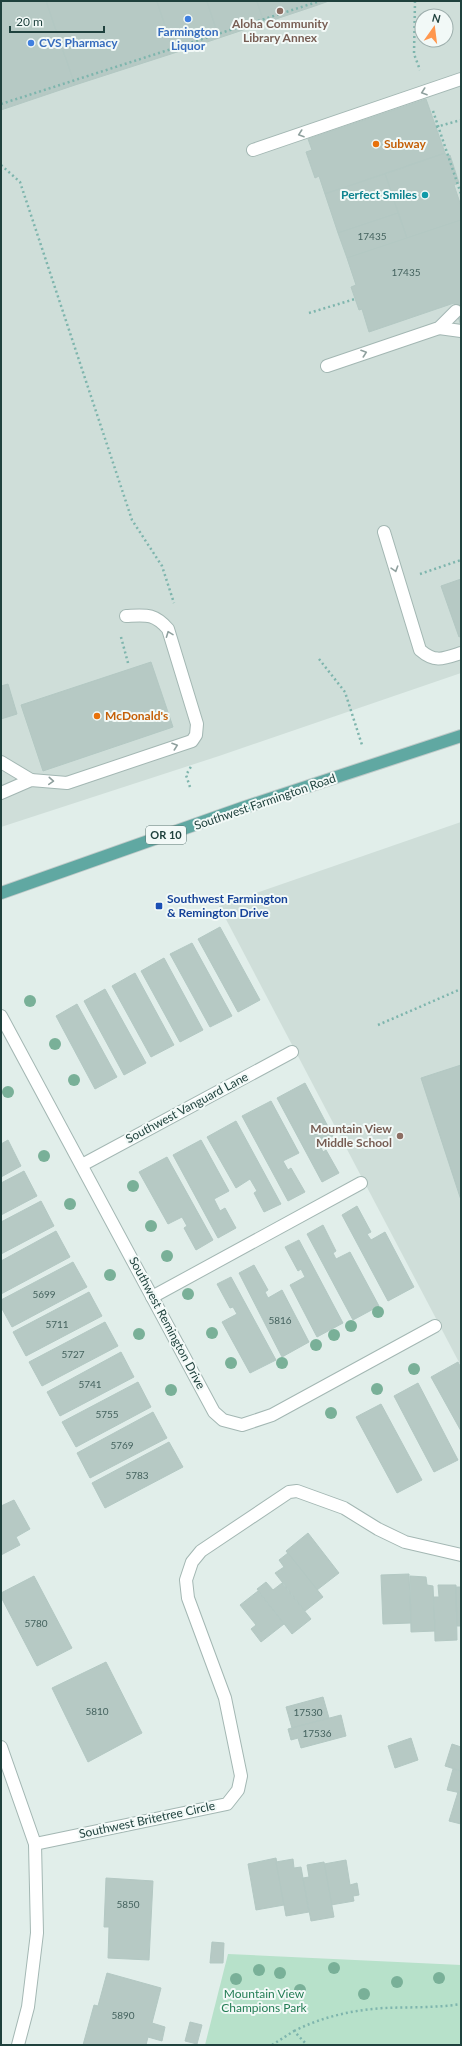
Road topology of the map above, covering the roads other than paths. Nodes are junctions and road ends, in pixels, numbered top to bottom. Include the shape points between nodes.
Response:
1 (461, 79) edge
2 (253, 150) dead end
3 (456, 311) dead end
4 (439, 328) junction
5 (461, 330) edge
6 (327, 366) dead end
7 (384, 532) dead end
8 (126, 616) dead end
9 (461, 653) edge
10 (461, 736) edge
11 (1, 762) edge
12 (32, 780) junction
13 (1, 793) edge
14 (1, 893) edge
15 (1, 1016) edge
16 (292, 1052) dead end
17 (82, 1165) junction
18 (361, 1184) dead end
19 (152, 1297) junction
20 (435, 1326) dead end
21 (461, 1555) edge
22 (1, 1747) edge
23 (34, 1844) junction
24 (18, 2045) edge

1 -> 2 street
3 - 4 street
4 - 5 street
6 -> 4 street
7 -> 9 street via 420,650 429,658 438,659
12 -> 8 street via 68,782 192,741 196,735 197,724 168,629 159,619 144,615
10 - 14 main road, Southwest Farmington Road / OR 10 via 242,808
11 - 12 street
12 - 13 street
15 - 17 street, Southwest Remington Drive
16 - 17 street, Southwest Vanguard Lane
17 - 19 street, Southwest Remington Drive
18 - 19 street
19 - 20 street, Southwest Remington Drive via 214,1412 223,1420 242,1425 272,1415
21 - 23 street, Southwest Britetree Circle via 405,1542 344,1508 297,1491 290,1492 201,1551 192,1562 186,1580 188,1598 225,1698 241,1776 238,1790 227,1804
22 - 23 street
23 - 24 street via 37,1933 28,2007

